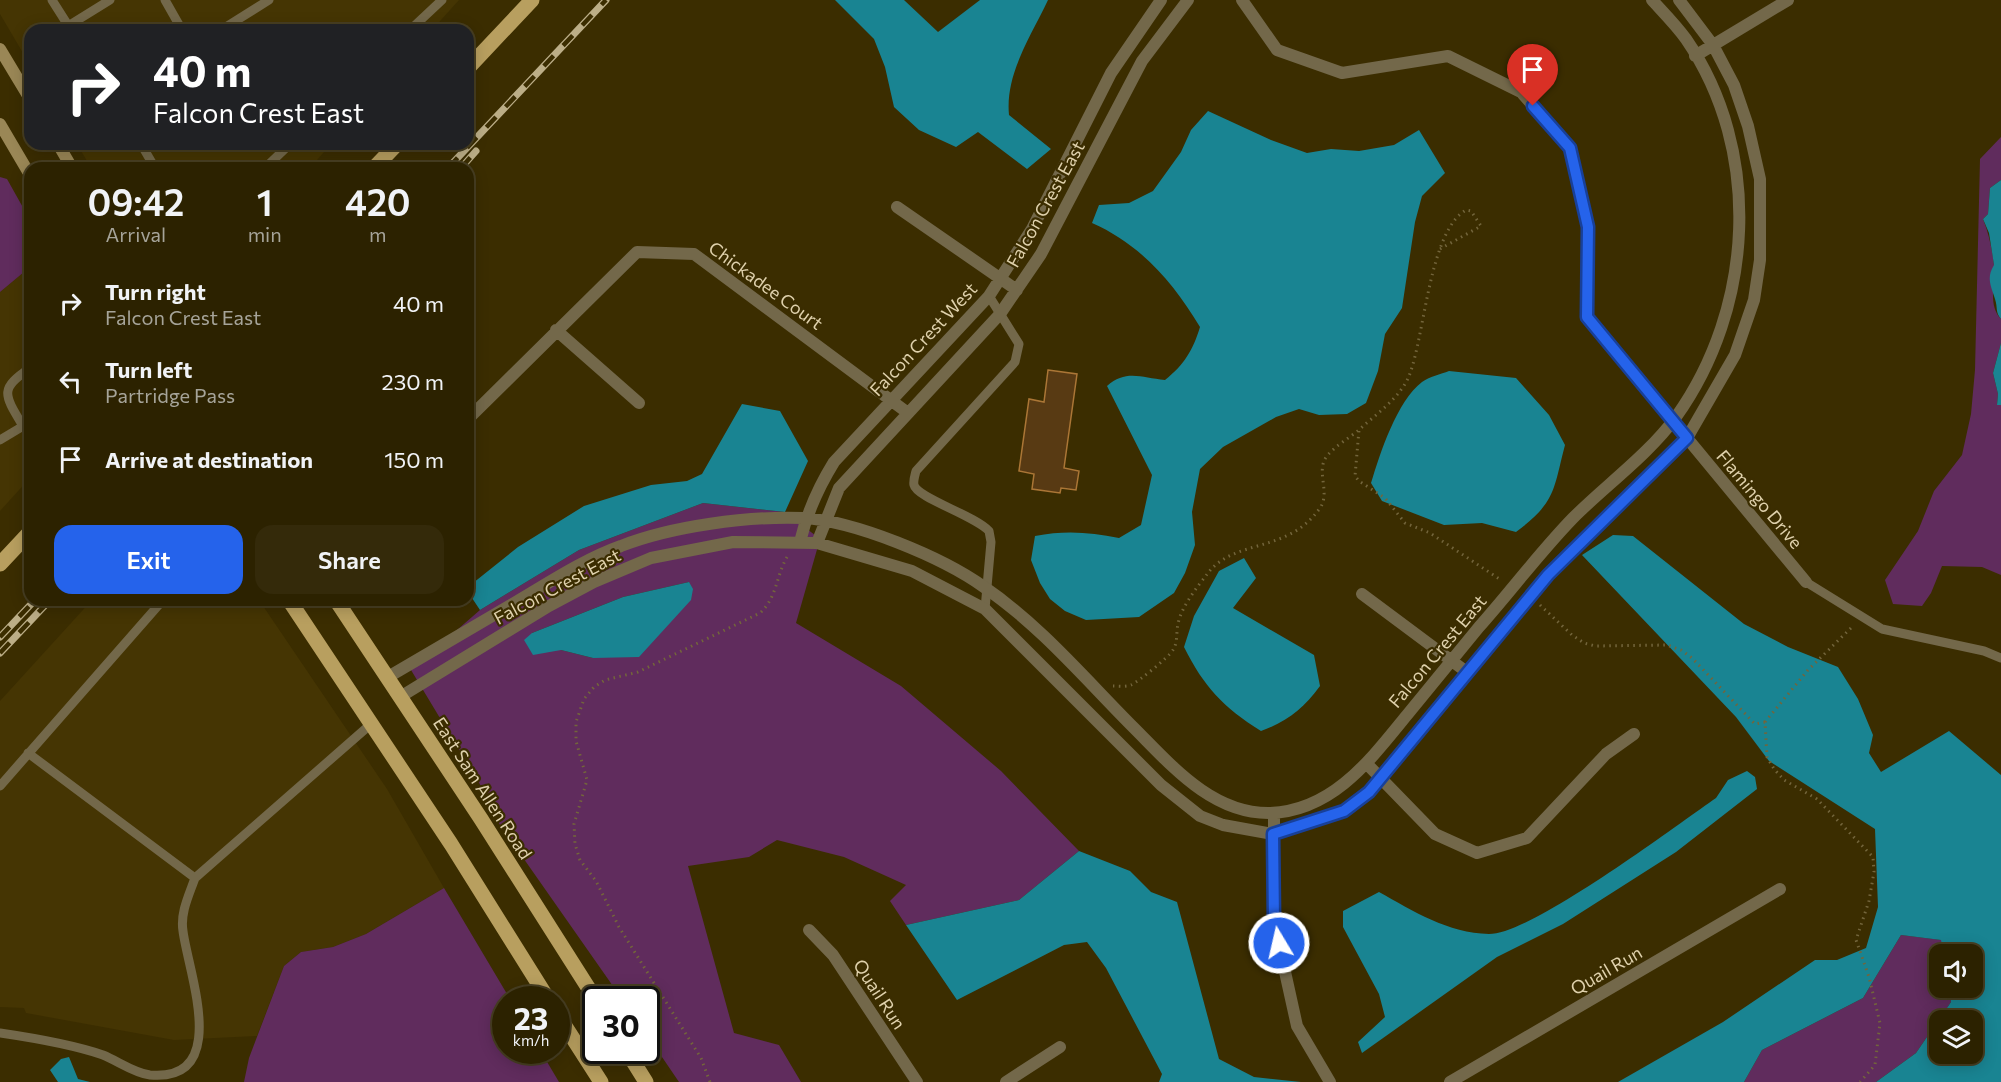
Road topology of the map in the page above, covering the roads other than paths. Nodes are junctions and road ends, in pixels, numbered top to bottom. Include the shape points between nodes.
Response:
1 (52, 0) edge
2 (110, 0) edge
3 (165, 0) edge
4 (269, 0) edge
5 (442, 0) edge
6 (532, 0) edge
7 (1161, 0) edge
8 (1188, 0) edge
9 (1242, 0) edge
10 (1652, 0) edge
11 (1679, 0) edge
12 (1788, 0) edge
13 (67, 24) edge
14 (75, 24) edge
15 (179, 24) edge
16 (231, 24) edge
17 (416, 24) edge
18 (1713, 45) junction
19 (0, 50) edge
20 (1695, 56) junction
21 (474, 62) edge
22 (24, 89) edge
23 (1100, 94) junction
24 (1119, 102) junction
25 (0, 124) edge
26 (284, 150) edge
27 (391, 150) edge
28 (271, 162) edge
29 (380, 162) edge
30 (24, 165) edge
31 (897, 207) dead end
32 (1761, 224) junction
33 (1739, 226) junction
34 (1001, 277) junction
35 (1017, 290) junction
36 (989, 296) junction
37 (1000, 314) junction
38 (556, 330) junction
39 (24, 371) edge
40 (891, 399) junction
41 (639, 403) dead end
42 (474, 413) edge
43 (908, 413) junction
44 (24, 420) edge
45 (1673, 421) junction
46 (24, 426) edge
47 (1687, 438) junction
48 (0, 440) edge
49 (806, 518) junction
50 (1572, 519) junction
51 (826, 522) junction
52 (1588, 534) junction
53 (24, 538) edge
54 (797, 542) junction
55 (817, 543) junction
56 (586, 562) junction
57 (0, 564) edge
58 (594, 582) junction
59 (1806, 582) joint
60 (988, 590) junction
61 (1362, 594) dead end
62 (158, 606) edge
63 (294, 606) edge
64 (340, 606) edge
65 (985, 609) junction
66 (2001, 658) edge
67 (1451, 660) junction
68 (1468, 673) junction
69 (388, 677) junction
70 (400, 697) junction
71 (372, 724) junction
72 (1135, 729) junction
73 (1634, 734) dead end
74 (1121, 744) junction
75 (28, 753) junction
76 (1368, 765) junction
77 (1381, 777) junction
78 (0, 786) edge
79 (1274, 813) junction
80 (1273, 834) junction
81 (195, 878) junction
82 (1780, 889) dead end
83 (809, 930) dead end
84 (540, 986) edge
85 (588, 986) edge
86 (0, 1034) edge
87 (570, 1034) edge
88 (1060, 1047) dead end
89 (635, 1064) edge
90 (601, 1082) edge
91 (646, 1082) edge
92 (917, 1082) edge
93 (1006, 1082) edge
94 (1330, 1082) edge
95 (1450, 1082) edge

1 - 13 lane
2 - 14 lane
3 - 15 lane
4 - 16 lane
5 - 17 lane
6 - 21 main road
7 - 23 street, Falcon Crest West
8 - 24 street, Falcon Crest East via 1142,61
9 - 45 street, Flamingo Drive via 1276,50 1342,73 1448,56 1521,92 1570,148 1588,227 1587,317
10 - 20 street, Falcon Crest East via 1686,39
11 - 18 street, Falcon Crest East
12 - 18 street
18 - 20 street
18 - 32 street, Falcon Crest East via 1734,86 1748,126 1760,179
19 - 22 street
20 - 33 street, Falcon Crest East via 1724,119 1736,162
23 - 24 street
23 - 34 street, Falcon Crest West via 1032,230
24 - 35 street, Falcon Crest East via 1041,255
25 - 30 street
26 - 28 lane
27 - 29 main road
31 - 34 street
32 - 33 street
32 - 47 street, Falcon Crest East via 1754,300 1739,344
33 - 45 street, Falcon Crest East via 1733,290 1722,326 1706,365
34 - 35 street
34 - 36 street, Falcon Crest West
35 - 37 street, Falcon Crest East
36 - 37 lane
36 - 40 street, Falcon Crest West
37 - 43 street, Falcon Crest East
37 - 60 lane via 1019,344 1016,362 916,471 914,485 920,495 962,512 989,531
38 - 40 street, Chickadee Court via 637,252 694,254
38 - 41 street
38 - 42 street, Chickadee Court
39 - 44 lane via 5,387 6,396
40 - 43 street, Chickadee Court
40 - 49 street, Falcon Crest West via 834,462
43 - 51 street, Falcon Crest East via 839,488
45 - 47 street, Flamingo Drive
45 - 50 street, Falcon Crest East
46 - 48 lane
47 - 52 street, Falcon Crest East
47 - 59 street, Flamingo Drive
49 - 51 street, Falcon Crest East
49 - 54 street, Falcon Crest West
49 - 56 street, Falcon Crest East via 675,529 615,548
50 - 52 street
50 - 67 street, Falcon Crest East
51 - 55 street, Falcon Crest East
51 - 60 street, Falcon Crest East via 932,556
52 - 68 street, Falcon Crest East
53 - 57 main road
54 - 55 street, Falcon Crest East
54 - 58 street, Falcon Crest East via 733,542 692,548 651,558
55 - 65 street, Falcon Crest East via 912,572
56 - 58 street
56 - 69 street, Falcon Crest East
58 - 70 street, Falcon Crest East
59 - 66 lane via 1882,628
60 - 65 lane
60 - 72 street, Falcon Crest East via 1029,623
61 - 67 street
62 - 75 lane
63 - 71 main road
64 - 69 main road, East Sam Allen Road
65 - 74 street, Falcon Crest East
67 - 68 street
67 - 76 street, Falcon Crest East
68 - 77 street, Falcon Crest East
69 - 70 main road, East Sam Allen Road
70 - 85 main road, East Sam Allen Road
71 - 81 lane
71 - 84 main road
72 - 74 street
72 - 79 street, Falcon Crest East via 1178,772 1205,792 1229,806
73 - 77 street via 1606,754 1527,838 1477,854 1435,834
74 - 80 street, Falcon Crest East via 1161,785 1200,816 1223,825
75 - 78 lane
75 - 81 lane
76 - 77 street
76 - 79 street, Falcon Crest East via 1311,804
77 - 80 street, Falcon Crest East via 1344,811
79 - 80 street
80 - 94 street via 1274,922 1297,1026
81 - 86 lane via 184,906 182,929 201,1025 195,1055 187,1066 165,1076 146,1075 102,1055
82 - 95 street, Quail Run
83 - 92 street, Quail Run via 833,955
87 - 90 main road
88 - 93 street
89 - 91 main road

